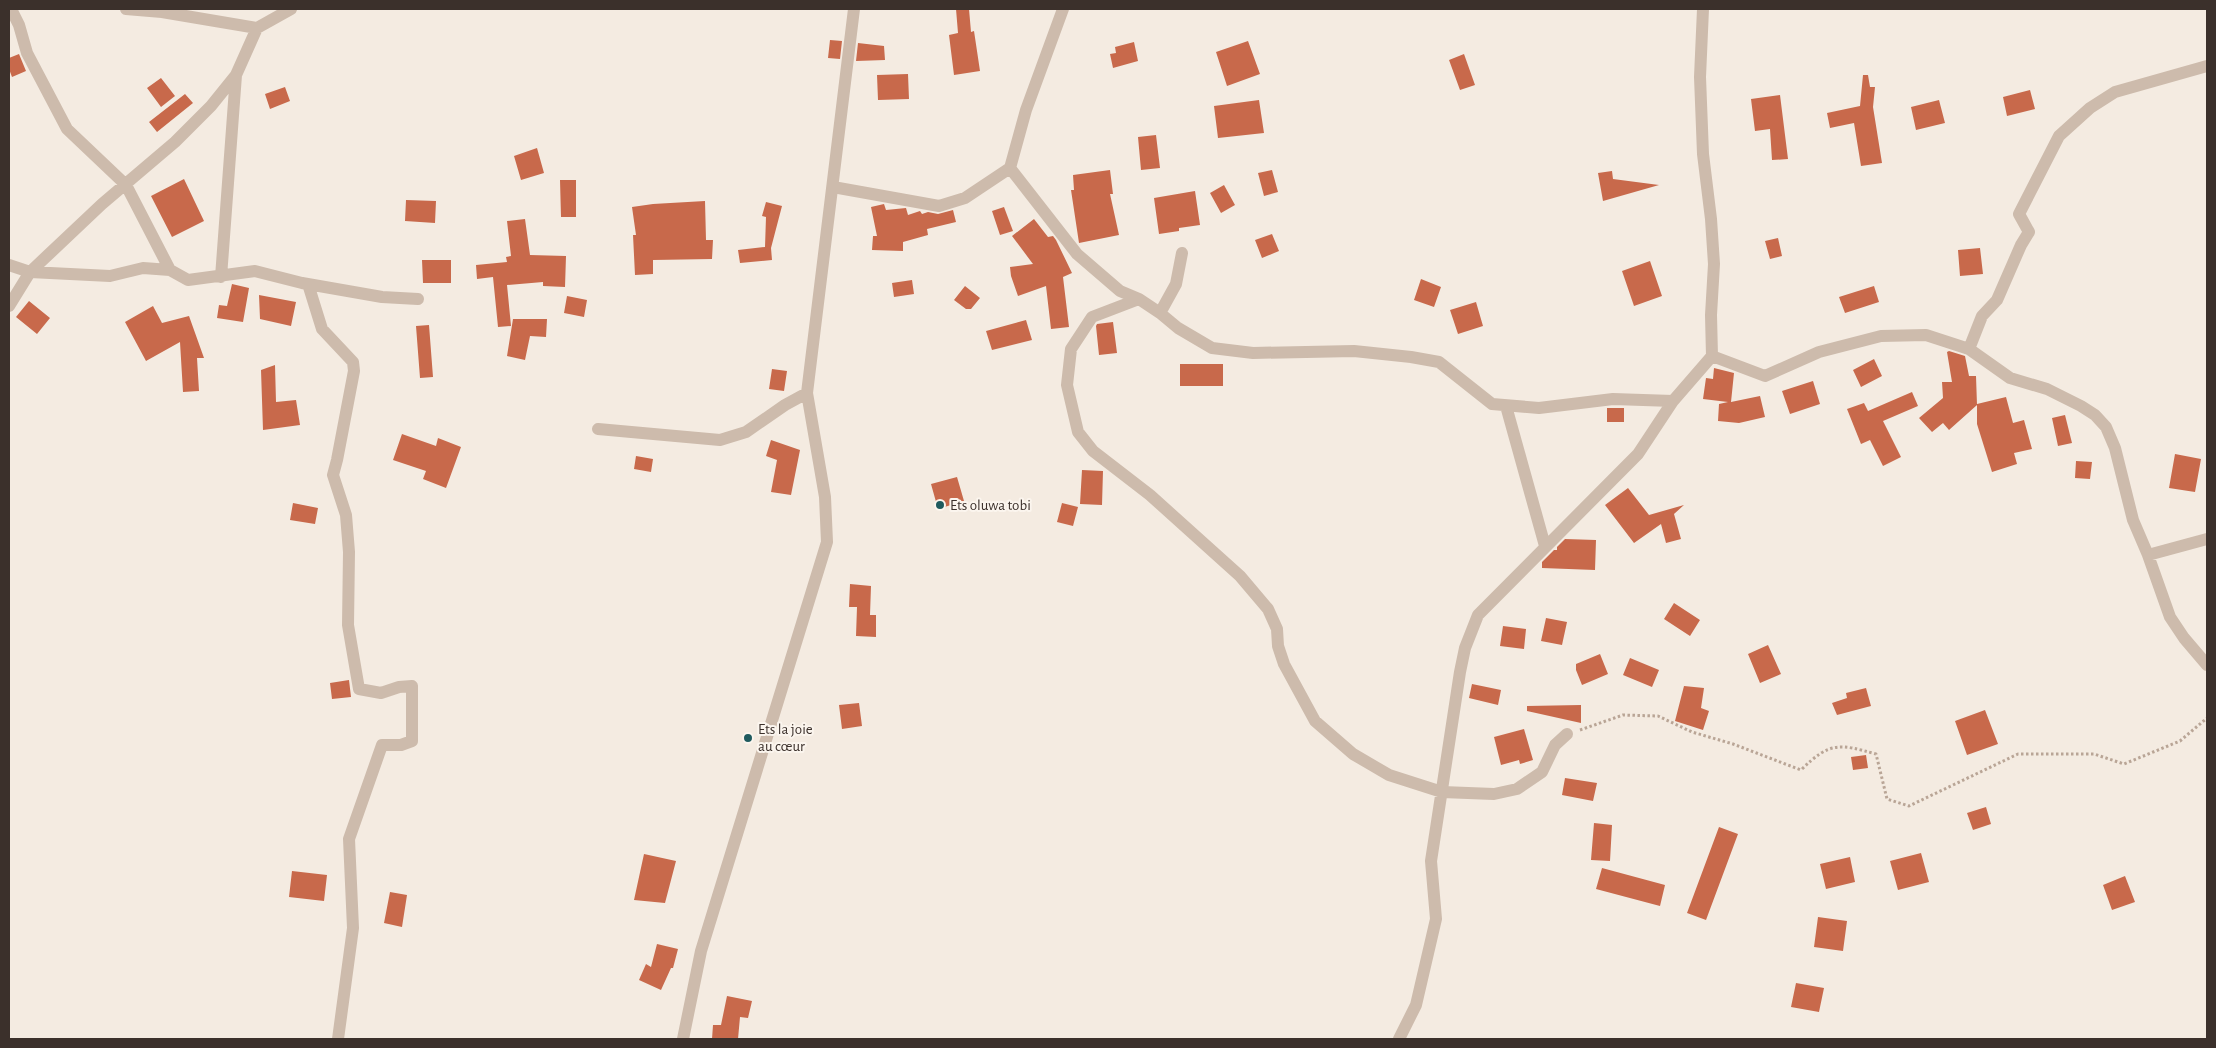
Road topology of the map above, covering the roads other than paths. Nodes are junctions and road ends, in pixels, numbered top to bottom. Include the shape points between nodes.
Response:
1 (11, 9) edge
2 (126, 9) edge
3 (291, 9) edge
4 (854, 9) edge
5 (1063, 9) edge
6 (1703, 9) edge
7 (257, 28) junction
8 (2207, 66) edge
9 (236, 75) junction
10 (1010, 168) junction
11 (126, 184) junction
12 (833, 187) junction
13 (1182, 253) dead end
14 (9, 264) edge
15 (170, 270) junction
16 (30, 272) junction
17 (221, 277) junction
18 (308, 284) junction
19 (418, 299) dead end
20 (1139, 300) junction
21 (9, 306) edge
22 (1160, 313) junction
23 (1969, 349) junction
24 (1712, 356) junction
25 (807, 393) junction
26 (1673, 401) junction
27 (1506, 406) junction
28 (598, 429) dead end
29 (2207, 539) edge
30 (1545, 546) junction
31 (2187, 546) junction
32 (2207, 550) edge
33 (2148, 555) junction
34 (2207, 665) edge
35 (1567, 734) road end
36 (1442, 792) junction
37 (338, 1039) edge
38 (683, 1039) edge
39 (1399, 1039) edge

1 - 11 street via 27,53 67,129
2 - 7 street
3 - 7 street
4 - 12 street
5 - 10 street via 1026,110
6 - 24 street via 1700,77 1703,154 1714,264
7 - 9 street
8 - 23 street via 2115,92 2090,108 2059,136 2019,214 2029,232 2020,245 1997,300 1982,316
9 - 11 street via 175,142
9 - 17 street
10 - 12 street via 965,198 939,206
10 - 20 street via 1077,254 1120,291
11 - 15 street
11 - 16 street
12 - 25 street
13 - 22 street via 1176,284
14 - 16 street
15 - 16 street via 143,268 110,276
15 - 17 street via 188,280
16 - 21 street
17 - 18 street via 255,271
18 - 19 street via 382,297
18 - 37 street via 322,329 353,362 354,371 333,475 346,515 348,625 359,688 381,693 412,686 412,741 382,745 350,839 353,928
20 - 22 street
20 - 36 street via 1092,317 1071,349 1067,386 1078,432 1093,451 1150,495 1240,576 1268,609 1284,664 1315,721 1353,754 1389,775
22 - 27 street via 1212,348 1253,353 1354,351 1439,362 1492,404
23 - 24 street via 1926,335 1881,336 1819,352 1764,376
23 - 33 street via 2010,378 2047,389 2081,406 2106,427 2115,448 2133,520
24 - 26 street
25 - 28 street via 746,432 720,440
25 - 38 street via 825,497 827,542 701,951
26 - 27 street via 1613,399 1539,408
26 - 30 street via 1638,454
27 - 30 street
29 - 31 street
30 - 36 street via 1478,616 1465,648 1460,672
31 - 32 street
31 - 33 street
33 - 34 street via 2170,617
35 - 36 street via 1555,745 1542,772 1517,789 1494,794
36 - 39 street via 1431,861 1436,920 1416,1004

